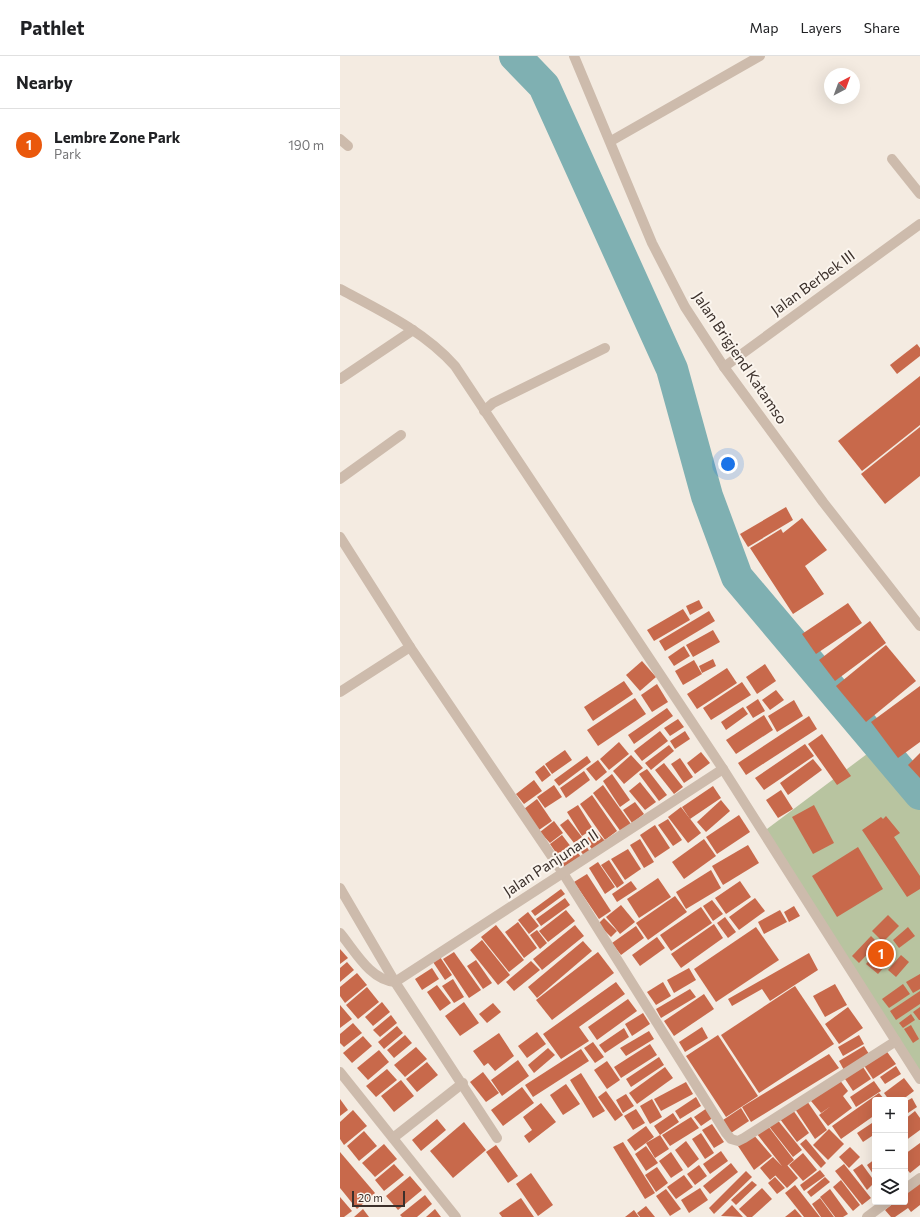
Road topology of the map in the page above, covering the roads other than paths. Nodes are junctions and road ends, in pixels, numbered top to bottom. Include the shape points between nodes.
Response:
1 (574, 56) edge
2 (760, 56) edge
3 (611, 141) junction
4 (892, 159) dead end
5 (920, 194) edge
6 (920, 224) edge
7 (340, 288) edge
8 (413, 330) junction
9 (605, 348) dead end
10 (727, 364) junction
11 (340, 379) edge
12 (484, 411) junction
13 (401, 435) dead end
14 (340, 479) edge
15 (340, 537) edge
16 (920, 626) edge
17 (410, 647) junction
18 (340, 692) edge
19 (723, 769) junction
20 (563, 873) junction
21 (340, 888) edge
22 (340, 933) edge
23 (395, 982) junction
24 (896, 1041) junction
25 (340, 1072) edge
26 (920, 1079) edge
27 (463, 1083) junction
28 (393, 1138) junction
29 (497, 1138) dead end
30 (920, 1178) edge
31 (908, 1187) edge
32 (883, 1205) edge
33 (456, 1217) edge
34 (867, 1217) edge

1 - 3 street, Jalan Brigjend Katamso
2 - 3 street
3 - 10 street, Jalan Brigjend Katamso via 652,243 685,306
4 - 5 street
6 - 10 street, Jalan Berbek III
7 - 8 street
8 - 11 street
8 - 12 street via 442,351 455,366
9 - 12 street via 493,403
10 - 16 street, Jalan Brigjend Katamso via 823,502
12 - 19 street
13 - 14 street
15 - 17 street
17 - 18 street
17 - 20 street
19 - 20 street, Jalan Panjunan II
19 - 24 street
20 - 23 street, Jalan Panjunan II
20 - 24 street via 731,1139 738,1141 744,1138
21 - 23 street
22 - 23 street via 369,970 386,981
23 - 27 street
24 - 26 street
25 - 28 street
27 - 28 street
27 - 29 street
28 - 33 street
30 - 31 street
32 - 34 street

